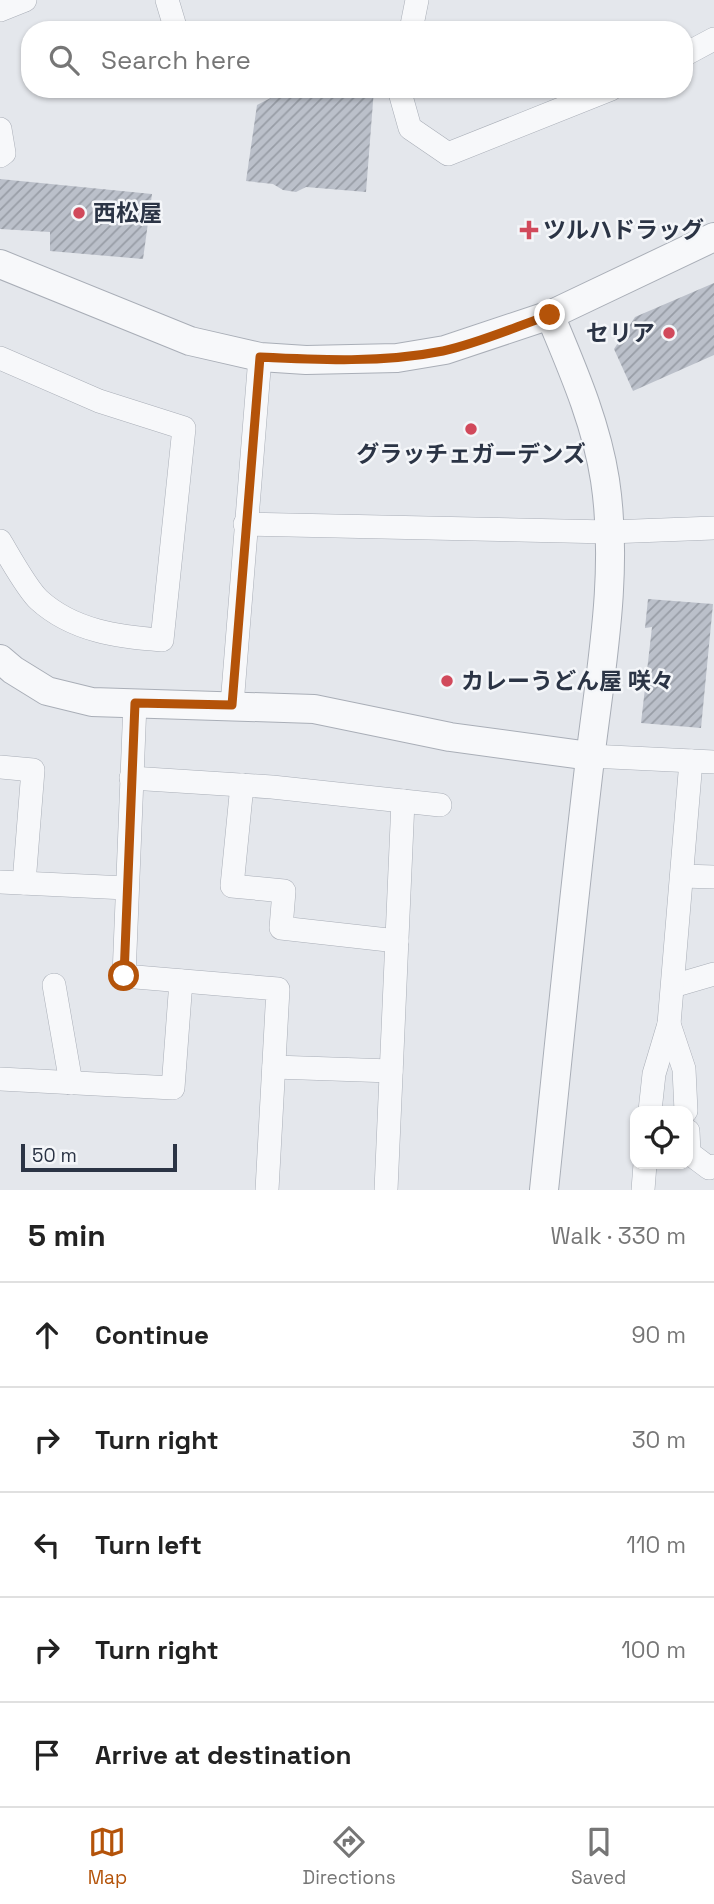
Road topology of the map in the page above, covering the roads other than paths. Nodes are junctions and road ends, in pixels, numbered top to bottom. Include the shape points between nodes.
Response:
1 (25, 0) edge
2 (167, 0) edge
3 (417, 0) edge
4 (0, 10) edge
5 (173, 21) edge
6 (413, 21) edge
7 (714, 39) edge
8 (693, 50) edge
9 (402, 98) edge
10 (588, 98) edge
11 (0, 129) edge
12 (0, 156) edge
13 (714, 237) edge
14 (0, 264) edge
15 (550, 315) junction
16 (260, 357) junction
17 (0, 358) edge
18 (245, 524) junction
19 (714, 528) edge
20 (609, 532) junction
21 (0, 541) edge
22 (0, 659) edge
23 (135, 703) junction
24 (232, 705) junction
25 (590, 756) junction
26 (703, 762) edge
27 (0, 767) edge
28 (131, 778) junction
29 (242, 785) junction
30 (403, 801) junction
31 (440, 805) dead end
32 (682, 876) junction
33 (714, 877) edge
34 (0, 882) edge
35 (24, 883) junction
36 (126, 888) junction
37 (397, 941) junction
38 (714, 974) edge
39 (181, 981) junction
40 (54, 985) dead end
41 (673, 986) junction
42 (669, 1024) junction
43 (274, 1067) junction
44 (391, 1071) junction
45 (0, 1079) edge
46 (71, 1083) junction
47 (651, 1106) edge
48 (686, 1106) edge
49 (693, 1156) edge
50 (714, 1166) edge
51 (645, 1169) edge
52 (267, 1190) edge
53 (386, 1190) edge
54 (544, 1190) edge
55 (643, 1190) edge

1 - 4 street
2 - 5 street
3 - 6 street
7 - 8 street
9 - 10 street via 410,128 448,153
11 - 12 street via 4,153
13 - 15 street
14 - 16 street via 190,341
15 - 16 street via 445,351 397,358
15 - 20 street via 594,430 605,480
16 - 18 street
17 - 21 street via 99,401 184,428 162,640 115,636 76,624 39,600
18 - 20 street
18 - 24 street
19 - 20 street
20 - 25 street via 608,603
22 - 23 street via 47,691 92,702
23 - 24 street
23 - 28 street
24 - 25 street via 314,709 450,737
25 - 26 street
25 - 54 street
26 - 32 street
27 - 35 street via 33,770
28 - 29 street
28 - 36 street
29 - 30 street
29 - 37 street via 232,886 284,891 281,929
30 - 31 street
30 - 37 street
32 - 33 street
32 - 41 street
34 - 35 street
35 - 36 street
36 - 39 street via 124,976
37 - 44 street
38 - 41 street
39 - 43 street via 278,989
39 - 46 street via 173,1088
40 - 46 street
41 - 42 street
42 - 47 street via 654,1074
42 - 48 street via 684,1069
43 - 44 street
43 - 52 street
44 - 53 street
45 - 46 street
49 - 50 street via 709,1168
51 - 55 street

